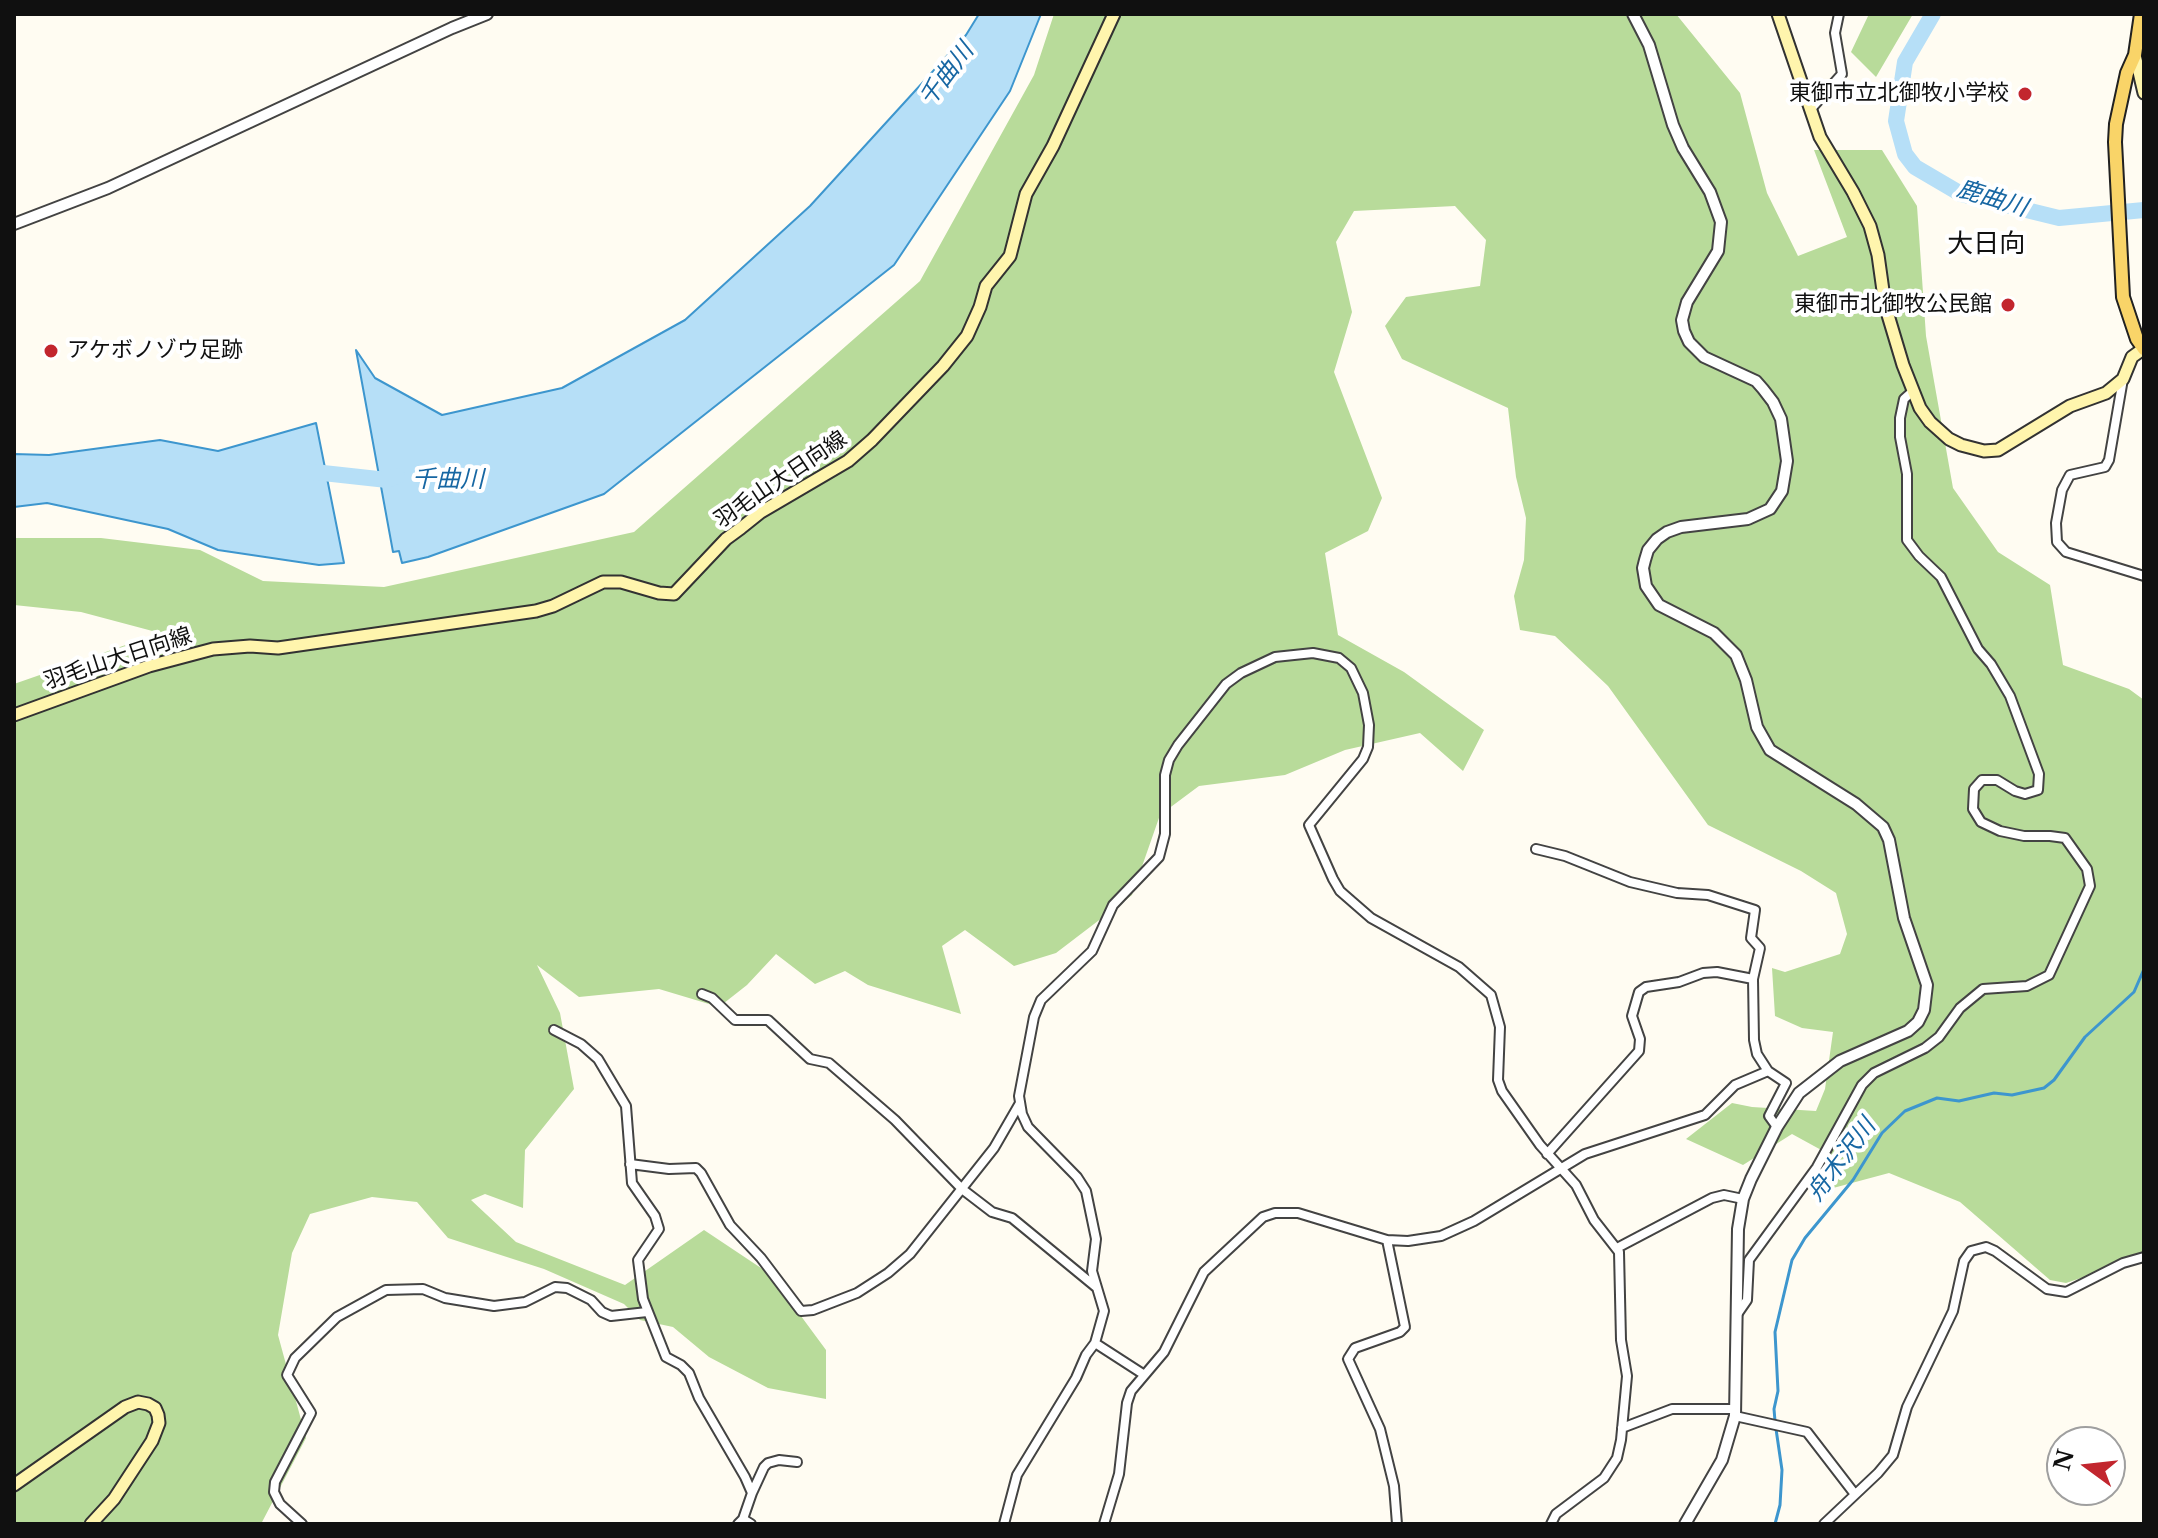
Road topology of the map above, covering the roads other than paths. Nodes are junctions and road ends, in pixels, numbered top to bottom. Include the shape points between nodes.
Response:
1 (487, 14) edge
2 (1114, 14) edge
3 (1633, 14) edge
4 (1778, 14) edge
5 (1839, 14) edge
6 (2141, 14) edge
7 (2135, 55) junction
8 (2144, 93) edge
9 (1810, 110) junction
10 (14, 224) edge
11 (2144, 349) edge
12 (2123, 379) junction
13 (1913, 391) junction
14 (2144, 576) edge
15 (14, 715) edge
16 (1536, 849) dead end
17 (1753, 979) junction
18 (702, 994) dead end
19 (554, 1030) dead end
20 (1768, 1071) junction
21 (1020, 1103) junction
22 (1777, 1127) junction
23 (1547, 1154) junction
24 (630, 1164) junction
25 (1561, 1170) junction
26 (962, 1189) junction
27 (1743, 1199) junction
28 (1387, 1240) junction
29 (1617, 1248) junction
30 (2144, 1257) edge
31 (1096, 1287) junction
32 (647, 1312) junction
33 (1738, 1313) junction
34 (1095, 1343) junction
35 (1143, 1374) junction
36 (1735, 1413) junction
37 (1622, 1428) junction
38 (797, 1462) dead end
39 (14, 1485) edge
40 (752, 1493) junction
41 (1854, 1493) junction
42 (744, 1522) edge
43 (91, 1524) edge
44 (302, 1524) edge
45 (1004, 1524) edge
46 (1104, 1524) edge
47 (1397, 1524) edge
48 (1551, 1524) edge
49 (1685, 1524) edge
50 (1824, 1524) edge

1 - 10 street via 108,188
2 - 15 main road, 羽毛山大日向線 via 1026,194 1010,256 986,286 967,336 872,440 726,539 674,594 603,582 536,611 278,648 213,649 149,666
3 - 22 street via 1649,45 1678,137 1721,222 1718,251 1687,302 1684,331 1704,357 1763,389 1781,419 1787,461 1782,491 1770,509 1748,519 1681,527 1657,539 1643,568 1646,586 1659,605 1714,633 1736,655 1757,727 1770,750 1883,827 1904,918 1927,985 1918,1022 1819,1075 1799,1093
4 - 9 main road
5 - 9 street via 1835,33 1842,74
6 - 7 main road
7 - 8 main road
7 - 11 main road via 2116,124 2115,170 2123,297
9 - 13 main road via 1870,226 1885,305
11 - 12 main road via 2132,357
12 - 13 main road via 2013,443 1984,451 1949,439 1930,422
12 - 14 street via 2109,460 2105,467 2070,475 2062,490 2057,542 2066,552
13 - 33 street via 1904,399 1900,418 1907,540 1941,577 1973,641 2005,687 2039,774 2038,790 2025,794 1997,780 1982,780 1974,789 1973,809 1981,822 2000,831 2065,838 2087,869 2090,886 2049,975 2027,986 1983,989 1960,1008 1939,1037 1862,1085 1817,1167 1749,1260 1747,1300
16 - 17 street via 1630,882 1708,895 1755,910 1751,938 1760,948
17 - 20 street via 1754,1040
17 - 23 street via 1703,973 1639,992 1632,1016 1639,1051
18 - 26 street via 735,1020 768,1020 810,1059 829,1063 895,1120
19 - 24 street via 588,1050 608,1072 628,1114
20 - 22 street via 1786,1083 1769,1116
20 - 25 street via 1735,1085 1705,1115 1585,1154
21 - 23 street via 1041,1000 1092,951 1113,905 1159,857 1165,834 1165,775 1178,745 1219,692 1241,673 1275,657 1313,653 1339,658 1351,668 1369,725 1363,759 1309,825 1333,879 1371,918 1459,967 1491,995 1500,1027 1498,1080
21 - 26 street
21 - 31 street via 1028,1127 1086,1191 1096,1239
22 - 27 street
23 - 25 street
24 - 26 street via 696,1168 730,1225 801,1311 857,1293 888,1273
24 - 32 street via 632,1183 659,1229 638,1260
25 - 28 street via 1457,1230 1427,1240
25 - 29 street
26 - 31 street via 992,1212 1012,1218
27 - 29 street via 1712,1198
27 - 33 street
28 - 35 street via 1298,1213 1263,1217 1204,1272 1164,1352
28 - 47 street via 1405,1327 1355,1348 1348,1359 1380,1429
29 - 37 street via 1627,1376
30 - 41 street via 2066,1292 2047,1289 1986,1247 1971,1251 1953,1311 1907,1407 1893,1455
31 - 34 street via 1104,1311
32 - 40 street via 666,1357 689,1373
32 - 44 street via 611,1316 567,1288 494,1306 423,1289 386,1290 337,1317 295,1358 287,1375 311,1413 274,1492
33 - 36 street
34 - 35 street
34 - 45 street via 1017,1475
35 - 46 street via 1127,1403 1119,1474
36 - 37 street via 1672,1409
36 - 41 street via 1807,1432
36 - 49 street via 1722,1460
37 - 48 street via 1617,1458 1604,1478 1556,1514
38 - 40 street via 768,1463
39 - 43 main road via 125,1407 148,1404 155,1408 159,1423 152,1441
40 - 42 street
41 - 50 street

